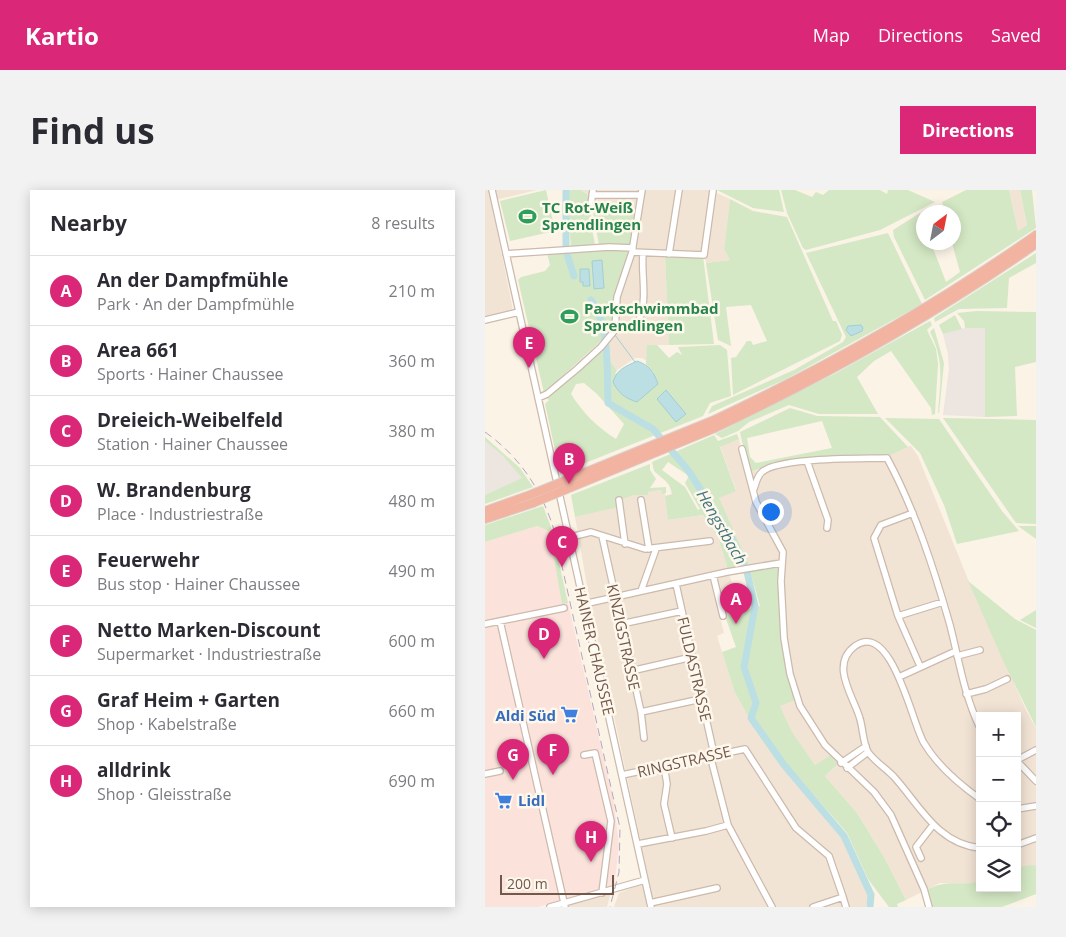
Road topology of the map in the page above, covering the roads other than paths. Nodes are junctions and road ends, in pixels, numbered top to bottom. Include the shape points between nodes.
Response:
1 (492, 190) edge
2 (679, 190) edge
3 (713, 190) edge
4 (593, 193) edge
5 (641, 193) edge
6 (591, 204) dead end
7 (1036, 235) edge
8 (1036, 244) edge
9 (633, 250) junction
10 (643, 253) junction
11 (506, 254) junction
12 (669, 254) junction
13 (519, 312) junction
14 (485, 320) edge
15 (639, 320) dead end
16 (538, 398) junction
17 (713, 424) junction
18 (742, 449) dead end
19 (807, 461) junction
20 (754, 492) junction
21 (531, 499) junction
22 (619, 500) dead end
23 (641, 500) dead end
24 (485, 511) edge
25 (913, 513) junction
26 (485, 519) edge
27 (827, 528) dead end
28 (602, 536) junction
29 (571, 537) junction
30 (710, 541) dead end
31 (625, 544) junction
32 (652, 549) junction
33 (781, 563) junction
34 (713, 575) junction
35 (676, 584) junction
36 (641, 591) junction
37 (615, 597) junction
38 (943, 602) junction
39 (584, 604) junction
40 (564, 608) dead end
41 (682, 611) junction
42 (723, 616) dead end
43 (898, 616) junction
44 (500, 621) junction
45 (485, 624) edge
46 (621, 624) junction
47 (980, 650) dead end
48 (956, 654) junction
49 (692, 657) junction
50 (920, 666) junction
51 (631, 671) junction
52 (899, 676) junction
53 (1007, 679) dead end
54 (966, 694) junction
55 (701, 699) junction
56 (641, 712) junction
57 (976, 718) edge
58 (644, 738) dead end
59 (867, 749) junction
60 (1036, 750) edge
61 (584, 754) dead end
62 (712, 755) junction
63 (1021, 759) edge
64 (841, 763) junction
65 (1021, 765) edge
66 (665, 766) junction
67 (847, 768) junction
68 (500, 771) dead end
69 (485, 774) edge
70 (622, 775) junction
71 (1036, 781) edge
72 (976, 796) edge
73 (1034, 805) edge
74 (1021, 808) edge
75 (728, 824) junction
76 (933, 826) junction
77 (672, 838) junction
78 (1036, 838) edge
79 (638, 844) junction
80 (1021, 844) edge
81 (976, 847) edge
82 (921, 858) dead end
83 (645, 880) junction
84 (717, 888) dead end
85 (602, 893) junction
86 (843, 896) junction
87 (565, 905) edge
88 (651, 905) edge
89 (550, 907) edge
90 (772, 907) edge
91 (813, 907) edge
92 (846, 907) edge
93 (929, 907) edge

1 - 11 street, HAINER CHAUSSEE
2 - 12 street
3 - 12 street via 704,255
4 - 5 street
4 - 6 street
5 - 9 street
7 - 17 highway via 874,338
8 - 17 highway via 878,344 795,389
9 - 10 street
9 - 11 street
9 - 16 street via 617,297 615,330 555,388
10 - 12 street
10 - 15 street via 645,293
11 - 13 street, HAINER CHAUSSEE
13 - 14 street
13 - 16 street, HAINER CHAUSSEE
16 - 29 street, HAINER CHAUSSEE
17 - 21 highway, bridge
18 - 20 street
19 - 20 street via 764,470 757,478
19 - 25 street via 887,458
19 - 27 street via 828,520
20 - 33 street via 758,506 782,548
21 - 24 highway
21 - 26 highway
22 - 31 street
23 - 32 street
25 - 38 street
25 - 43 street via 881,525 874,538
28 - 29 street via 588,532
28 - 31 street
28 - 37 street, KINZIGSTRASSE
29 - 39 street, HAINER CHAUSSEE
30 - 32 street
31 - 32 street
32 - 36 street
33 - 34 street
33 - 64 street via 784,638 793,684 808,721
34 - 35 street
34 - 42 street
35 - 36 street
35 - 41 street, FULDASTRASSE
36 - 37 street
37 - 39 street
37 - 46 street, KINZIGSTRASSE
38 - 43 street
38 - 48 street
39 - 70 street, HAINER CHAUSSEE
40 - 44 street
41 - 46 street
41 - 49 street, FULDASTRASSE
43 - 50 street
44 - 45 street
44 - 87 street
46 - 51 street, KINZIGSTRASSE
47 - 48 street
48 - 50 street
48 - 54 street
49 - 51 street
49 - 55 street, FULDASTRASSE
50 - 52 street
51 - 56 street, KINZIGSTRASSE
52 - 59 street via 887,655 872,644 859,644 847,658 845,681 860,718
52 - 72 street via 927,749
53 - 54 street
54 - 57 street
55 - 56 street
55 - 62 street, FULDASTRASSE
56 - 58 street, KINZIGSTRASSE
59 - 64 street
59 - 67 street
59 - 76 street
60 - 63 street
61 - 85 street via 595,753 611,821
62 - 66 street, RINGSTRASSE
62 - 75 street, FULDASTRASSE
62 - 86 street, RINGSTRASSE via 747,750 796,828 829,856
64 - 67 street
65 - 71 street
66 - 70 street, RINGSTRASSE
66 - 77 street via 664,804
67 - 93 street via 874,792 894,821
68 - 69 street
70 - 79 street, HAINER CHAUSSEE
73 - 74 street
75 - 77 street
75 - 90 street, FULDASTRASSE
76 - 81 street via 962,844
76 - 82 street via 916,847
77 - 79 street
78 - 80 street
79 - 83 street, HAINER CHAUSSEE
83 - 85 street
83 - 88 street, HAINER CHAUSSEE
84 - 88 street
85 - 87 street
86 - 91 street
86 - 92 street, RINGSTRASSE
87 - 89 street

